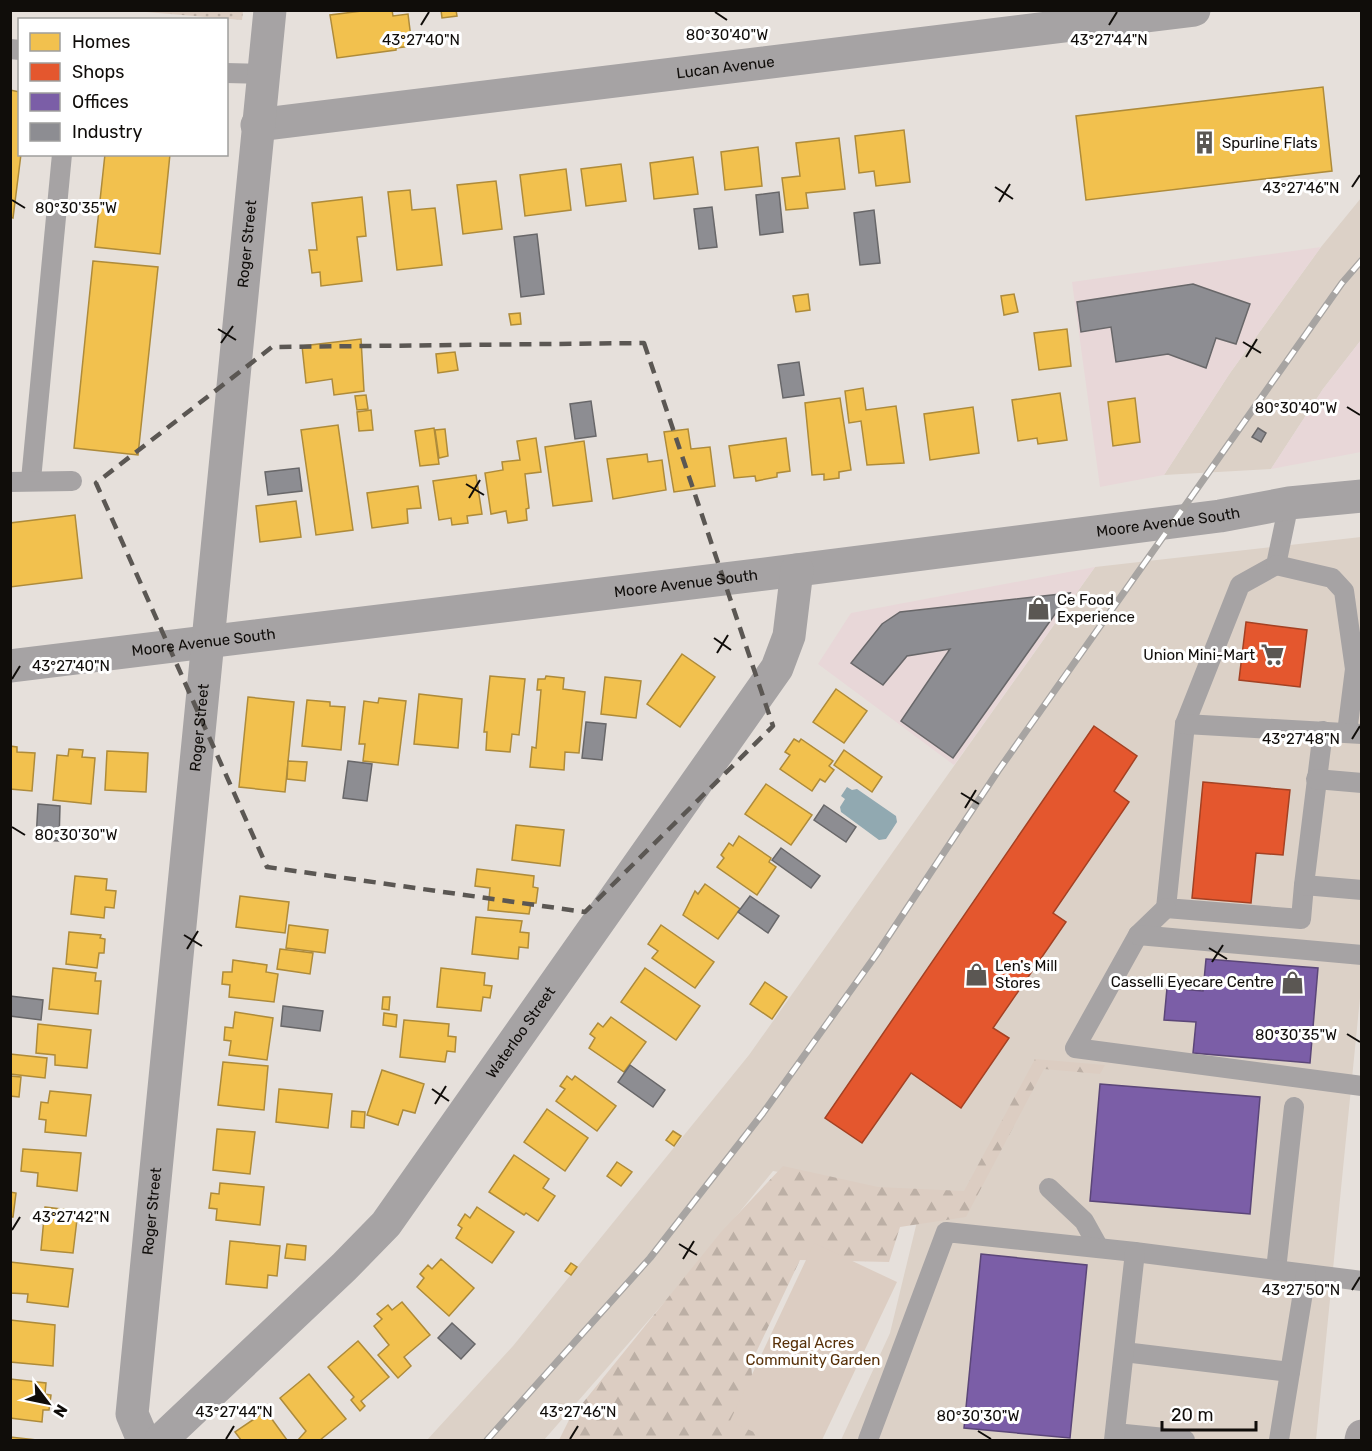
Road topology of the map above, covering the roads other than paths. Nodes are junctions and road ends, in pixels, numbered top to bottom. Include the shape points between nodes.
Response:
1 (270, 10) edge
2 (1194, 10) edge
3 (228, 73) edge
4 (262, 74) junction
5 (257, 125) junction
6 (62, 156) edge
7 (31, 480) junction
8 (72, 481) dead end
9 (10, 482) edge
10 (1362, 496) edge
11 (1289, 503) junction
12 (1276, 565) junction
13 (797, 570) junction
14 (208, 641) junction
15 (10, 666) edge
16 (1185, 724) junction
17 (1323, 731) junction
18 (1354, 733) edge
19 (1316, 779) junction
20 (1362, 783) edge
21 (1304, 885) junction
22 (1362, 890) edge
23 (1166, 908) junction
24 (1138, 935) junction
25 (1362, 955) edge
26 (1362, 1086) edge
27 (1294, 1107) dead end
28 (1049, 1188) dead end
29 (1099, 1248) junction
30 (1135, 1252) junction
31 (1276, 1270) junction
32 (1306, 1274) junction
33 (1362, 1281) edge
34 (1124, 1352) junction
35 (1290, 1372) junction
36 (1114, 1437) edge
37 (143, 1440) edge
38 (161, 1440) edge
39 (868, 1440) edge
40 (1185, 1440) edge
41 (1279, 1440) edge

1 - 4 street, Roger Street
2 - 5 street, Lucan Avenue
3 - 4 lane
4 - 5 street, Roger Street
5 - 14 street, Roger Street
6 - 7 lane
7 - 8 lane
7 - 9 lane
10 - 11 street, Moore Avenue South
11 - 12 lane
11 - 13 street, Moore Avenue South via 1220,516
12 - 16 lane via 1240,585
12 - 18 lane via 1332,578 1344,591 1355,669
13 - 14 street, Moore Avenue South
13 - 38 street, Waterloo Street via 789,636 777,668 386,1224
14 - 15 street, Moore Avenue South
14 - 37 street, Roger Street via 132,1414
16 - 17 lane
16 - 23 lane
17 - 18 lane
17 - 19 lane
19 - 20 lane
19 - 21 lane
21 - 22 lane
21 - 23 lane via 1301,919
23 - 24 lane
24 - 25 lane
24 - 26 lane via 1075,1048
27 - 31 lane
28 - 29 lane via 1084,1221
29 - 30 lane
29 - 39 lane via 946,1232
30 - 31 lane
30 - 34 lane
31 - 32 lane
32 - 33 lane
32 - 35 lane
34 - 35 lane
34 - 36 lane
35 - 41 lane
36 - 40 lane

